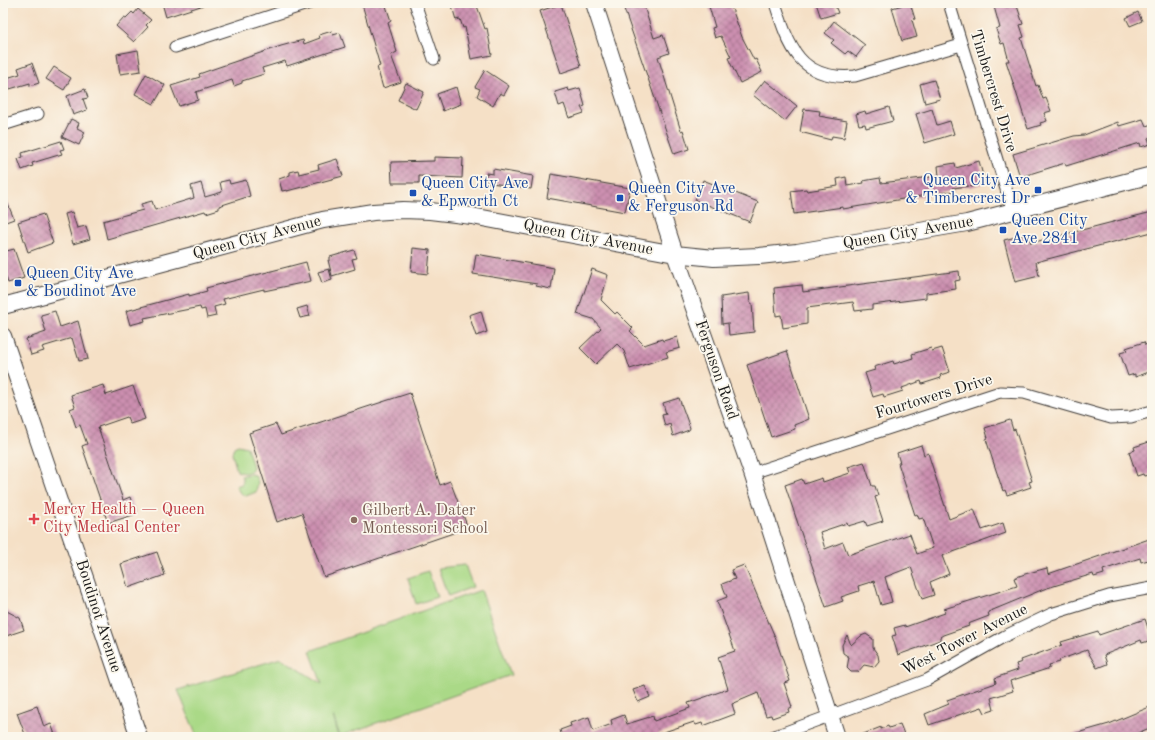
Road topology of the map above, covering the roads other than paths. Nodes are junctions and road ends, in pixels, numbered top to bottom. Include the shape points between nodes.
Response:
1 (310, 3) edge
2 (416, 3) edge
3 (594, 3) edge
4 (775, 3) edge
5 (949, 3) edge
6 (961, 45) junction
7 (175, 48) dead end
8 (434, 59) dead end
9 (38, 114) dead end
10 (3, 125) edge
11 (1152, 175) edge
12 (1013, 212) junction
13 (675, 254) junction
14 (3, 306) edge
15 (3, 336) edge
16 (1152, 411) edge
17 (752, 473) junction
18 (1152, 588) edge
19 (831, 716) junction
20 (139, 737) edge
21 (772, 737) edge
22 (838, 737) edge

1 - 7 street
2 - 8 street
3 - 13 street, Ferguson Road
4 - 6 street via 792,49 807,66 829,76 855,76
5 - 6 street, Timbercrest Drive
6 - 12 street, Timbercrest Drive
9 - 10 street
11 - 12 street, Queen City Avenue
12 - 13 street, Queen City Avenue via 967,223 798,252 714,258
13 - 14 street, Queen City Avenue via 472,216 404,210 373,212 315,222
13 - 17 street, Ferguson Road
15 - 20 street, Boudinot Avenue
16 - 17 street, Fourtowers Drive via 1131,417 1111,418 1024,393 1000,392
17 - 19 street, Ferguson Road
18 - 19 street, West Tower Avenue via 1109,596 1051,614 1005,636 927,680
19 - 21 street, West Tower Avenue
19 - 22 street, Ferguson Road

